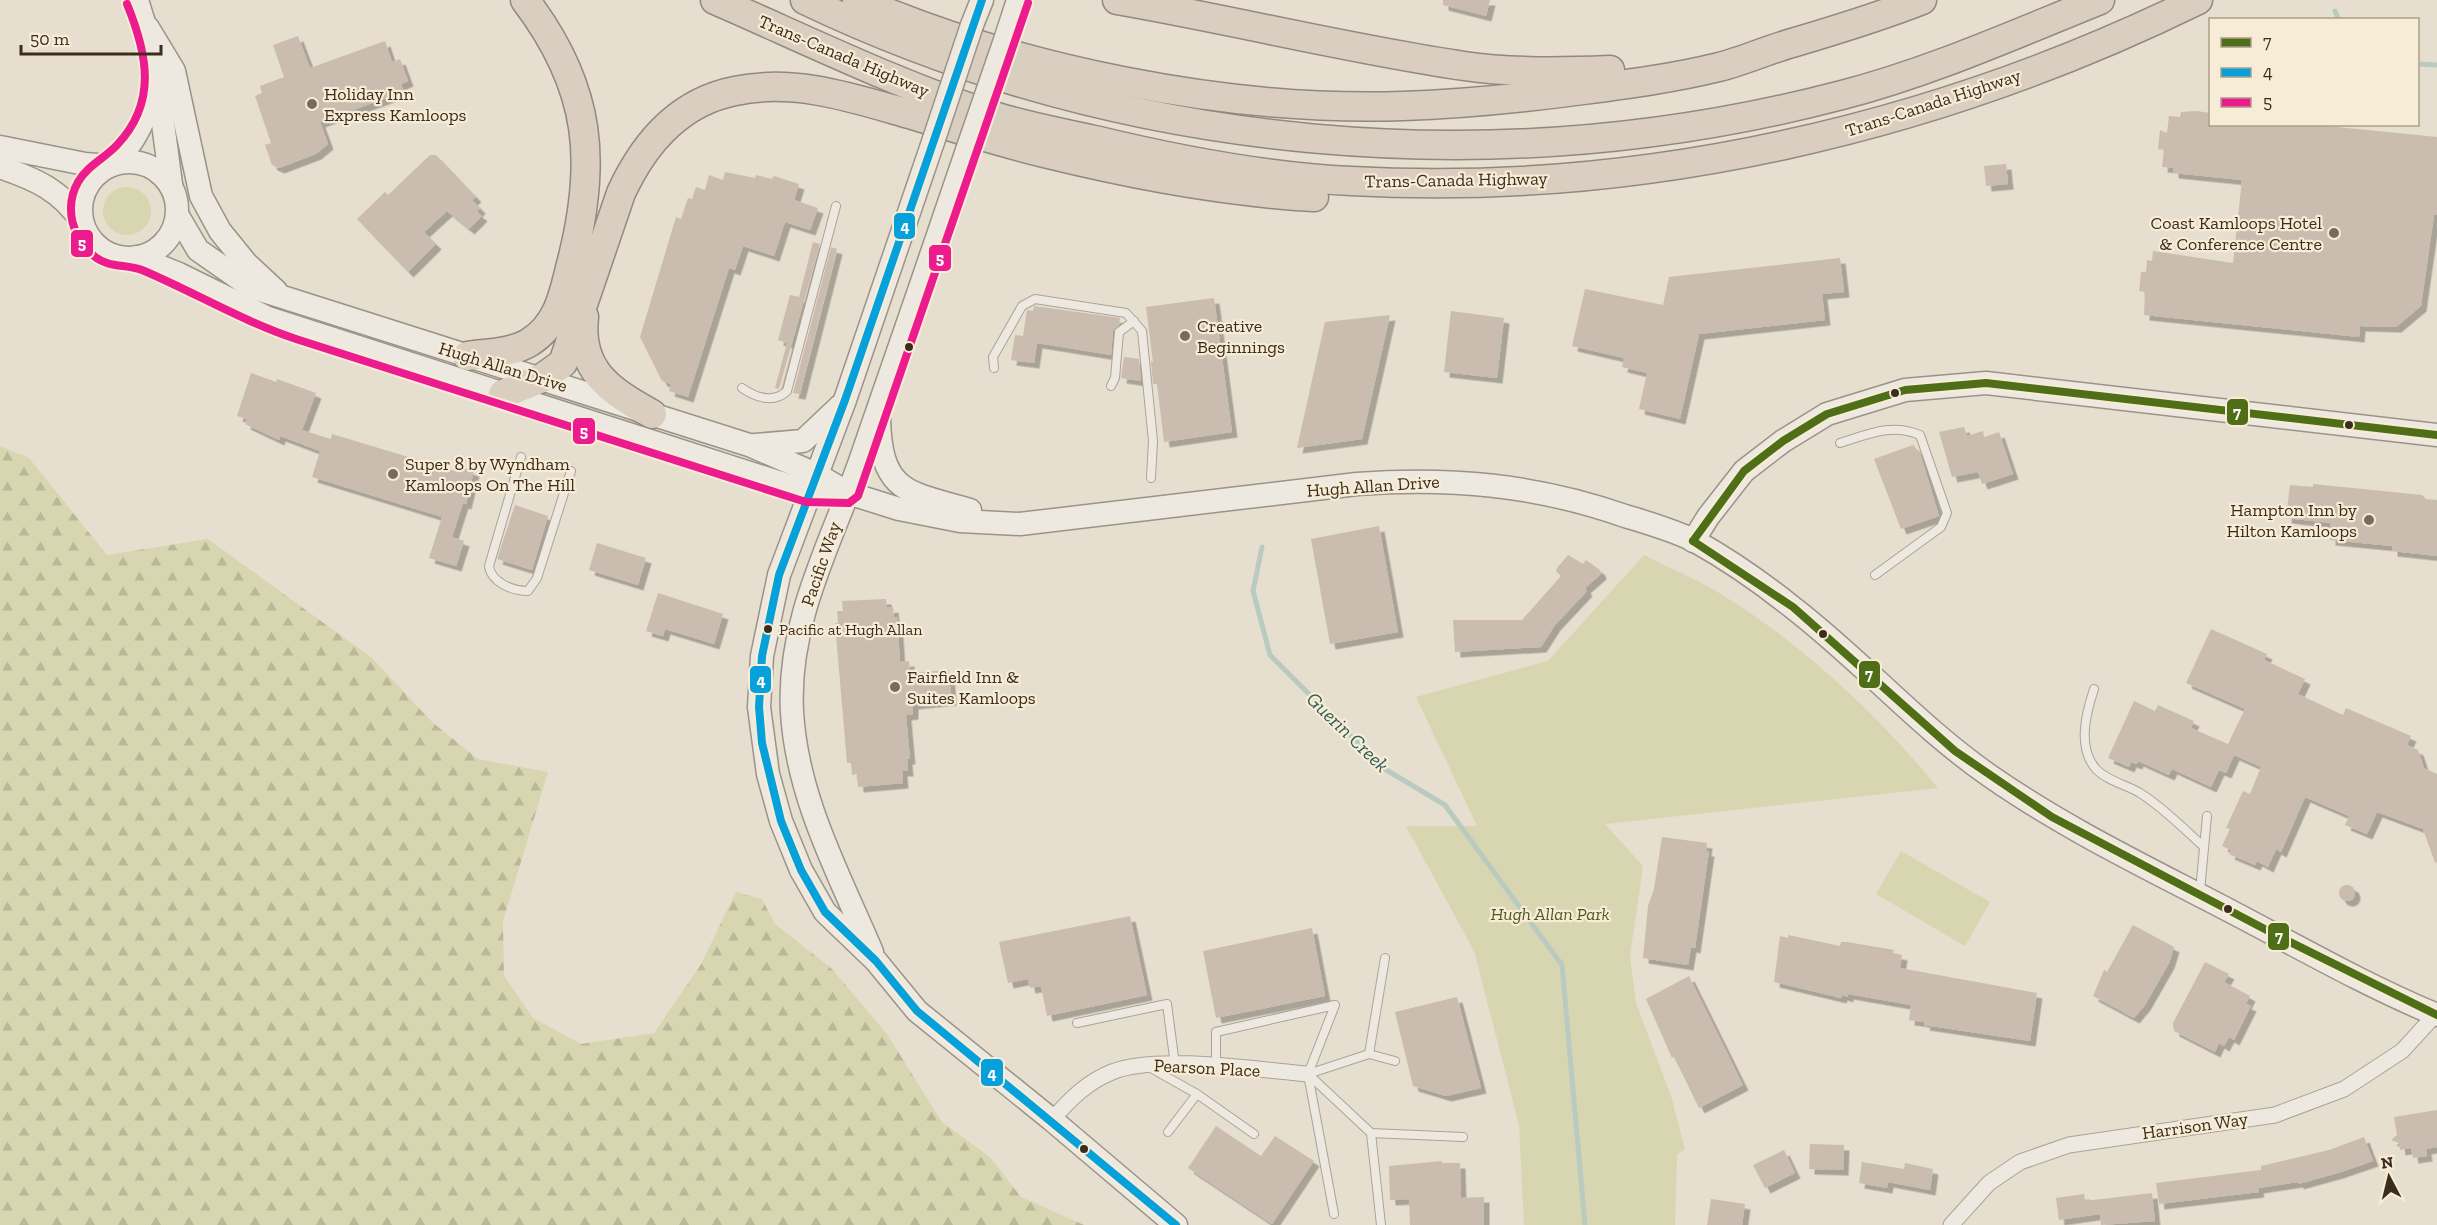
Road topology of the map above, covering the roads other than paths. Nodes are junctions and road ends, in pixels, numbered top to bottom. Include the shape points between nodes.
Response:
1 (137, 0) edge
2 (525, 0) edge
3 (715, 0) edge
4 (805, 0) edge
5 (857, 0) edge
6 (982, 0) edge
7 (1018, 0) edge
8 (1118, 0) edge
9 (1152, 0) edge
10 (1922, 0) edge
11 (2100, 0) edge
12 (2198, 0) edge
13 (1201, 14) junction
14 (148, 28) junction
15 (1767, 50) junction
16 (157, 74) junction
17 (0, 147) edge
18 (111, 165) junction
19 (0, 166) edge
20 (171, 184) junction
21 (1429, 184) junction
22 (836, 206) dead end
23 (178, 216) junction
24 (82, 222) junction
25 (137, 257) junction
26 (281, 296) junction
27 (587, 297) junction
28 (1134, 321) junction
29 (467, 356) junction
30 (994, 368) dead end
31 (542, 378) junction
32 (1110, 386) dead end
33 (742, 388) dead end
34 (503, 394) junction
35 (845, 400) junction
36 (879, 408) junction
37 (652, 414) junction
38 (2437, 435) edge
39 (1840, 443) dead end
40 (749, 445) junction
41 (521, 457) dead end
42 (571, 471) dead end
43 (1151, 478) dead end
44 (813, 483) junction
45 (848, 493) junction
46 (1020, 524) junction
47 (1693, 541) junction
48 (1875, 574) dead end
49 (2094, 689) dead end
50 (813, 812) junction
51 (2207, 816) dead end
52 (781, 821) junction
53 (2204, 847) junction
54 (2199, 895) junction
55 (1385, 958) dead end
56 (876, 961) junction
57 (2436, 1014) edge
58 (1077, 1023) dead end
59 (1369, 1054) junction
60 (1395, 1061) dead end
61 (1145, 1065) junction
62 (1176, 1065) junction
63 (1216, 1067) junction
64 (1308, 1074) junction
65 (1197, 1094) junction
66 (1052, 1120) junction
67 (1168, 1132) dead end
68 (1371, 1133) junction
69 (1254, 1134) dead end
70 (1463, 1137) dead end
71 (1334, 1214) dead end
72 (1176, 1225) edge
73 (1381, 1225) edge
74 (1951, 1225) edge

1 - 14 main road
2 - 29 highway via 551,37 582,116 587,177 580,226 556,316 541,334 528,344
3 - 21 highway, Trans-Canada Highway via 932,94 998,117 1124,147 1278,175
4 - 11 highway, Trans-Canada Highway via 1010,80 1167,118 1350,143 1499,146 1644,134 1842,95 1909,75
5 - 15 highway via 952,35 1052,64 1149,85 1268,102 1401,106 1513,99 1661,79 1721,66
6 - 35 main road, Pacific Way, bridge
7 - 36 main road, Pacific Way, bridge
8 - 13 highway
9 - 13 highway
10 - 15 highway
12 - 21 highway, Trans-Canada Highway via 2122,37 1913,113 1850,130 1647,170
13 - 15 highway via 1407,56 1509,70 1648,69
14 - 16 main road
14 - 26 main road via 174,71 201,196 220,231
16 - 18 main road via 137,134 127,151
16 - 20 main road
17 - 18 main road via 86,164
18 - 20 main road via 137,162 150,166
18 - 24 main road via 98,173 86,189
19 - 24 main road via 31,177 69,202
20 - 23 main road
21 - 27 highway via 1321,197 1213,187 1043,153 851,97 804,88 758,87 698,103 663,128 649,145 621,193
22 - 33 lane via 787,391 780,397 769,398 754,396
23 - 25 main road via 164,244
23 - 26 main road, Hugh Allan Drive via 198,250 251,287
24 - 25 main road via 97,245 109,254
25 - 34 main road, Hugh Allan Drive via 268,318
26 - 29 main road, Hugh Allan Drive
27 - 31 highway via 563,363
27 - 37 highway via 583,331 591,365 612,390
28 - 30 lane via 1126,313 1035,299 1022,306 993,357
28 - 32 lane via 1119,332 1115,378
28 - 43 lane via 1142,331 1153,441
29 - 31 main road, Hugh Allan Drive
31 - 34 highway
31 - 37 main road, Hugh Allan Drive
34 - 44 main road, Hugh Allan Drive
35 - 40 main road via 802,441
35 - 44 main road, Pacific Way
36 - 45 main road, Pacific Way
36 - 46 main road via 882,455 898,484 910,493
37 - 40 main road, Hugh Allan Drive
38 - 47 main road via 1986,383 1905,390 1827,414 1783,441 1744,471
39 - 48 lane via 1887,429 1904,428 1920,435 1947,513 1941,527
40 - 44 main road, Hugh Allan Drive
41 - 42 lane via 489,567 496,581 520,591 528,591 537,578
44 - 45 main road, Hugh Allan Drive
44 - 52 main road, Pacific Way via 779,575 762,656 762,743
45 - 46 main road, Hugh Allan Drive via 960,521
45 - 50 main road, Pacific Way via 811,584 794,658 792,710 796,744
46 - 47 main road, Hugh Allan Drive via 1357,484 1463,481 1521,488 1582,502
47 - 54 main road, Hugh Allan Drive via 1793,607 1921,722 1989,776 2052,817
49 - 53 lane via 2085,731 2086,751 2096,769 2141,794
50 - 52 main road
50 - 56 main road, Pacific Way
51 - 53 lane
52 - 56 main road, Pacific Way via 801,870 825,912
53 - 54 lane
54 - 57 main road, Hugh Allan Drive
55 - 59 lane
56 - 66 main road, Pacific Way via 917,1011
57 - 74 street, Harrison Way via 2402,1052 2344,1089 2275,1115 2068,1145 2020,1162 1989,1183
58 - 62 lane via 1167,1004
59 - 60 lane
59 - 64 lane
61 - 62 street, Pearson Place
61 - 65 lane
61 - 66 street, Pearson Place via 1113,1072 1076,1093
62 - 63 street, Pearson Place
63 - 64 street, Pearson Place
63 - 64 lane via 1216,1032 1335,1005
64 - 68 lane
64 - 71 lane
65 - 67 lane
65 - 69 lane
66 - 72 main road, Pacific Way
68 - 70 lane
68 - 73 lane

